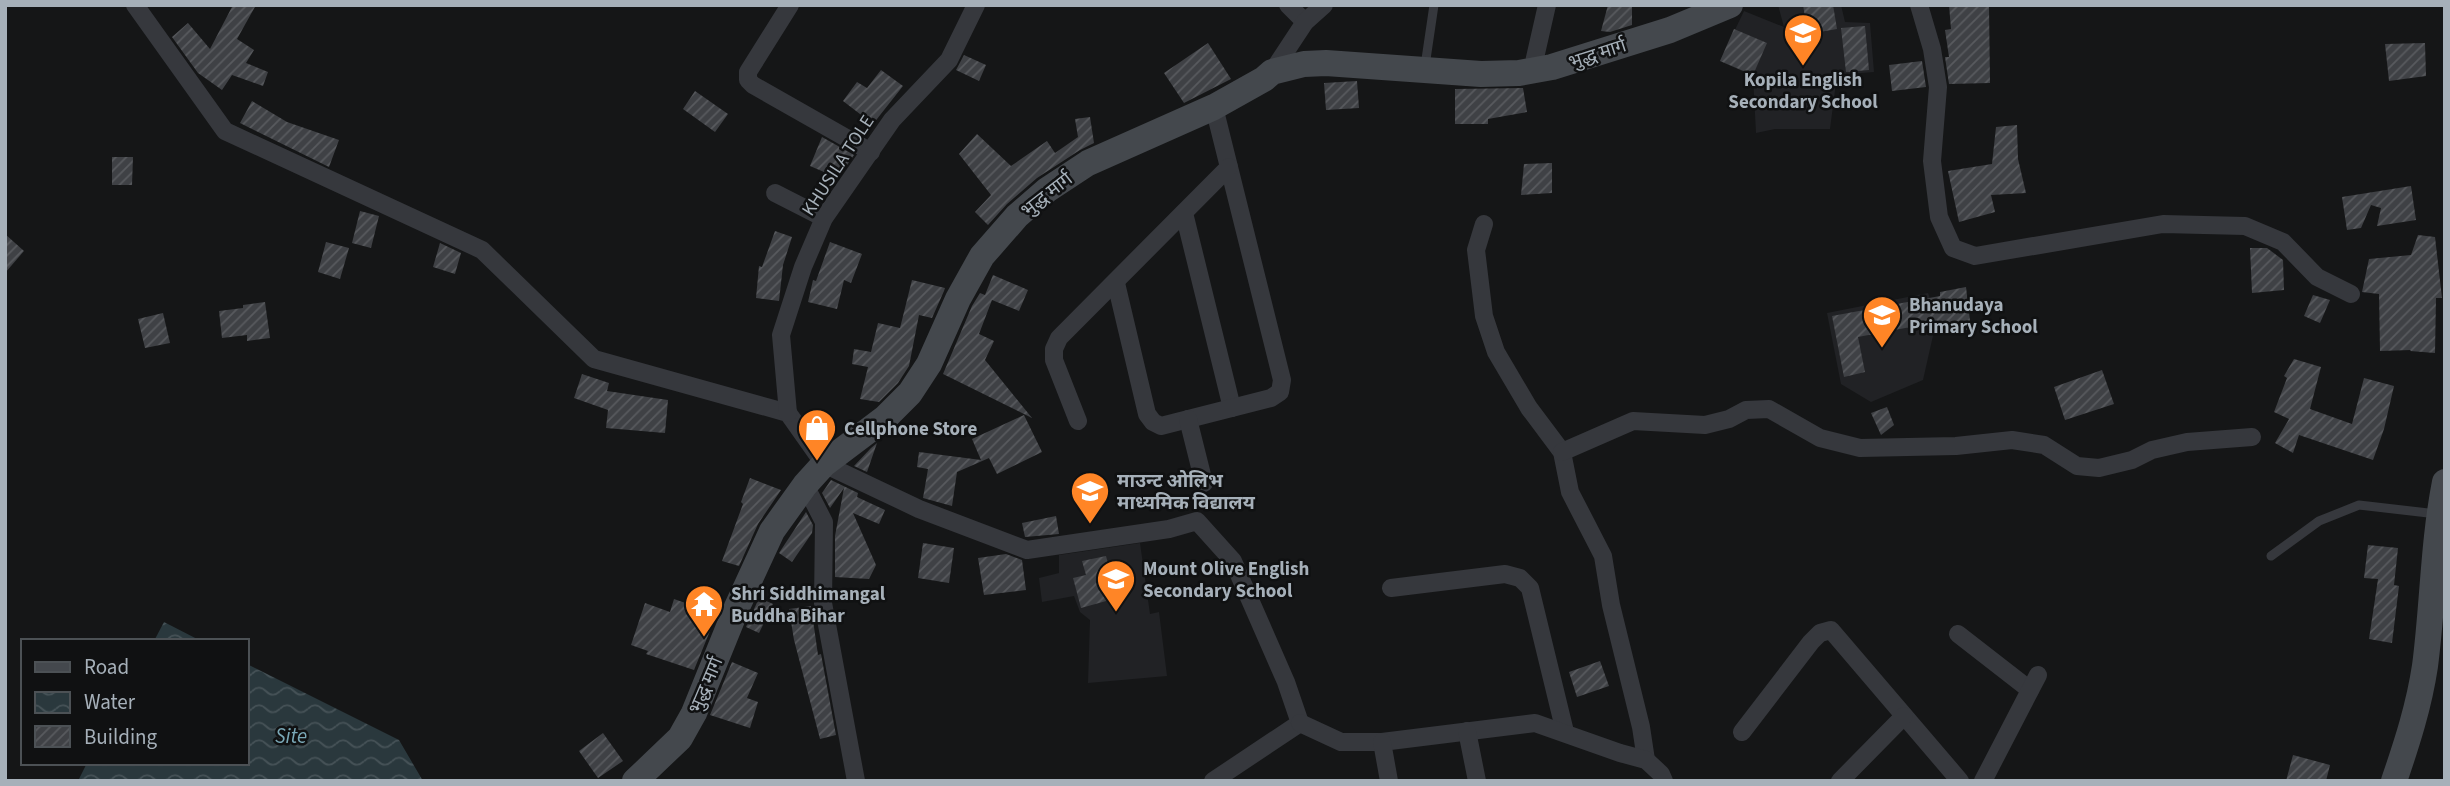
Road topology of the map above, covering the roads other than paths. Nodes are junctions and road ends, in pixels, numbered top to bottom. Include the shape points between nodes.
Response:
1 (135, 5) edge
2 (790, 5) edge
3 (976, 5) edge
4 (1288, 5) edge
5 (1324, 5) edge
6 (1434, 5) edge
7 (1547, 5) edge
8 (1730, 5) edge
9 (1919, 5) edge
10 (1306, 22) junction
11 (1424, 70) junction
12 (1532, 71) junction
13 (1272, 72) junction
14 (1214, 107) junction
15 (871, 152) junction
16 (1229, 167) junction
17 (775, 193) dead end
18 (1184, 213) junction
19 (824, 218) junction
20 (1484, 223) dead end
21 (1116, 283) junction
22 (2351, 294) dead end
23 (1232, 408) junction
24 (788, 413) junction
25 (1188, 419) junction
26 (1078, 421) dead end
27 (2252, 437) dead end
28 (1562, 452) junction
29 (824, 464) junction
30 (2445, 482) edge
31 (1204, 483) dead end
32 (805, 485) junction
33 (2439, 514) junction
34 (2271, 556) dead end
35 (1391, 588) dead end
36 (1958, 634) dead end
37 (1904, 716) junction
38 (1300, 723) junction
39 (1467, 731) junction
40 (1565, 732) junction
41 (1742, 732) dead end
42 (1382, 742) junction
43 (1646, 760) junction
44 (1217, 780) edge
45 (635, 781) edge
46 (856, 781) edge
47 (1389, 781) edge
48 (1477, 781) edge
49 (1664, 781) edge
50 (1840, 781) edge
51 (1960, 781) edge
52 (1983, 781) edge
53 (2394, 781) edge

1 - 24 street via 225,131 482,250 594,359
2 - 15 street via 748,72 748,80
3 - 15 street, KHUSILA TOLE via 949,60 892,120
4 - 10 street
5 - 10 street
6 - 11 lane
7 - 12 street
8 - 12 street, भुद्ध मार्ग via 1670,30
9 - 22 street via 1938,87 1932,161 1940,216 1953,248 1975,256 2163,224 2245,226 2283,242 2317,276
10 - 13 street
11 - 12 street, भुद्ध मार्ग
11 - 13 street, भुद्ध मार्ग via 1326,63
13 - 14 street, भुद्ध मार्ग
14 - 16 street
14 - 29 street, भुद्ध मार्ग via 1088,163 1017,216 982,256 910,393
15 - 19 street, KHUSILA TOLE
16 - 18 street
16 - 23 street via 1282,380 1280,392 1271,398
17 - 19 street
18 - 21 street
18 - 23 street
19 - 24 street, KHUSILA TOLE via 781,335
20 - 28 street via 1476,250 1484,316 1496,352
21 - 25 street via 1147,414 1161,426
21 - 26 street via 1059,338 1054,349
23 - 25 street
24 - 29 street
25 - 31 street
27 - 28 street via 2187,442 2099,468 2077,466 2044,445 2012,440 1860,448 1820,438 1769,409 1746,410 1705,425 1633,421
28 - 43 street via 1570,492 1603,556
29 - 32 street, भुद्ध मार्ग
29 - 38 street via 919,509 1027,550 1198,521 1233,561
30 - 33 street
32 - 45 street, भुद्ध मार्ग via 772,531 680,738
32 - 46 street via 824,522 823,603
33 - 34 lane via 2359,505 2319,521
33 - 53 street via 2421,687
35 - 40 street via 1506,574 1520,578 1530,588
36 - 52 street via 2034,683
37 - 41 street via 1830,631 1811,642
37 - 50 street
37 - 51 street
38 - 42 street via 1341,742
38 - 44 street
39 - 40 street via 1535,723
39 - 42 street
39 - 48 street
40 - 43 street
42 - 47 street
43 - 49 street

